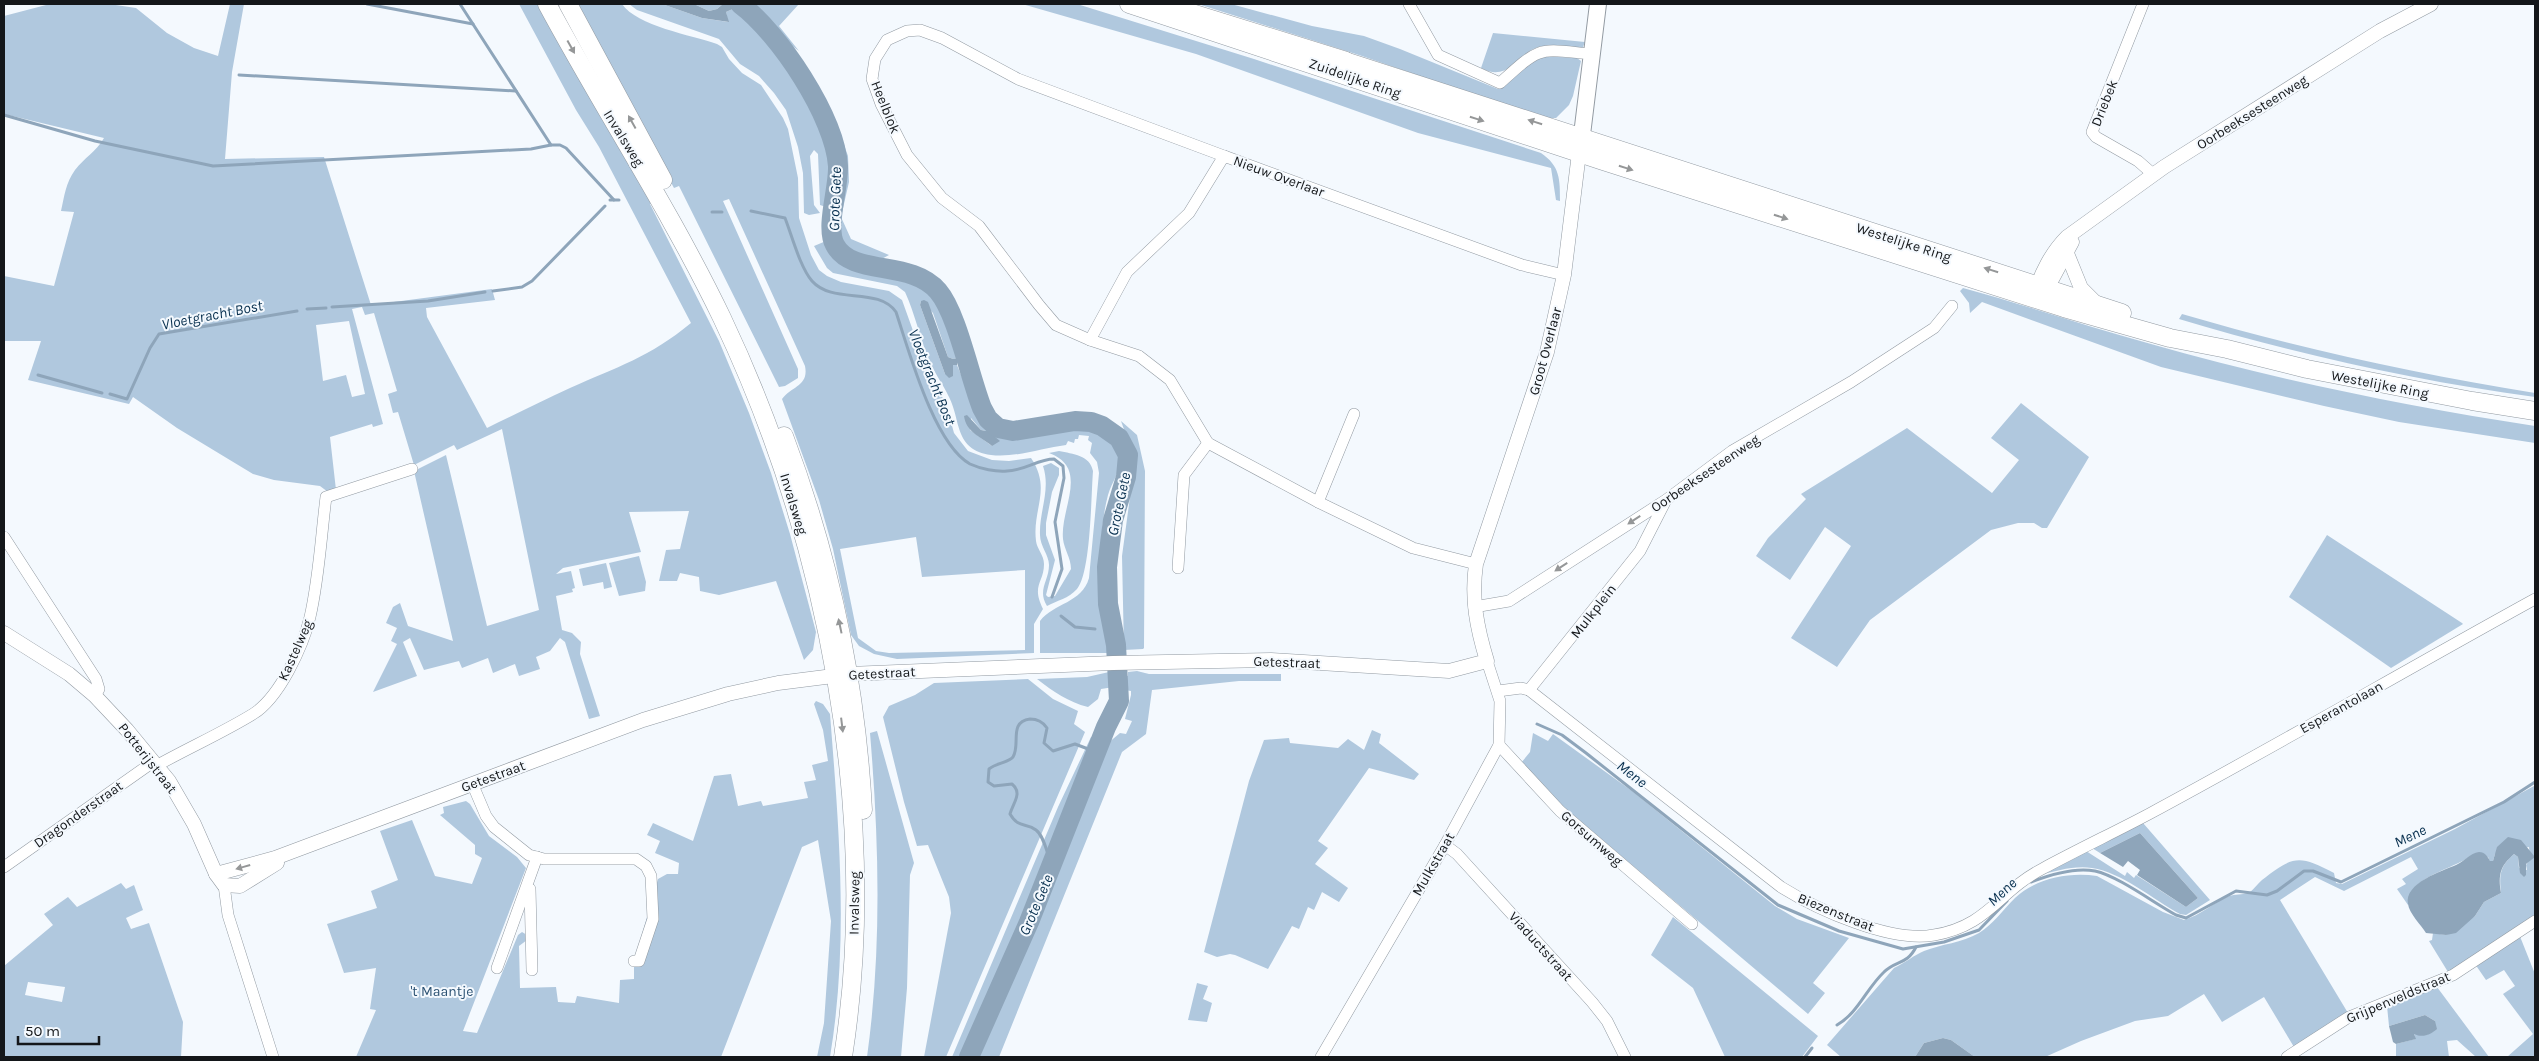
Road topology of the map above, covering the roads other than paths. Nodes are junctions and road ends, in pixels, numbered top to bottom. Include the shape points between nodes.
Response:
1 (547, 4) edge
2 (568, 4) edge
3 (1129, 4) edge
4 (1161, 4) edge
5 (1409, 4) edge
6 (1598, 4) edge
7 (2143, 4) edge
8 (2431, 4) edge
9 (1591, 54) junction
10 (1345, 61) joint
11 (1580, 145) junction
12 (1224, 156) junction
13 (2154, 175) junction
14 (2080, 230) junction
15 (2066, 251) junction
16 (1564, 275) junction
17 (2040, 293) junction
18 (2098, 305) junction
19 (1952, 306) dead end
20 (1090, 340) junction
21 (2227, 349) junction
22 (2535, 411) edge
23 (1354, 414) dead end
24 (1208, 443) junction
25 (412, 469) dead end
26 (1666, 500) junction
27 (1318, 502) junction
28 (4, 537) edge
29 (1476, 564) junction
30 (1178, 568) dead end
31 (2535, 599) edge
32 (1474, 607) junction
33 (4, 633) edge
34 (1487, 661) junction
35 (842, 675) junction
36 (1529, 690) junction
37 (1498, 692) junction
38 (95, 696) junction
39 (1499, 745) junction
40 (155, 764) junction
41 (472, 783) junction
42 (2147, 815) joint
43 (1445, 845) junction
44 (537, 857) junction
45 (4, 867) edge
46 (220, 880) junction
47 (530, 882) junction
48 (2535, 921) edge
49 (1692, 924) dead end
50 (634, 961) dead end
51 (497, 968) dead end
52 (532, 970) dead end
53 (273, 1057) edge
54 (843, 1057) edge
55 (855, 1057) edge
56 (1321, 1057) edge
57 (1625, 1057) edge
58 (2287, 1057) edge

1 -> 35 main road, Invalsweg via 662,202 722,318 758,398 803,531
35 -> 2 main road, Invalsweg via 827,566 769,395 702,252
3 -> 11 main road, Zuidelijke Ring
4 - 10 highway, Zuidelijke Ring
5 - 9 street via 1438,56 1500,82 1537,52
6 - 9 main road, Groot Overlaar
7 - 13 street, Driebek via 2092,132
8 - 13 street, Oorbeeksesteenweg via 2380,31
9 - 11 main road, Groot Overlaar
11 -> 10 main road, Zuidelijke Ring
11 - 16 street, Groot Overlaar
11 - 17 main road, Westelijke Ring
12 - 16 street, Nieuw Overlaar via 1522,265
12 - 20 street, Nieuw Overlaar via 1189,213 1127,272
12 - 20 street, Heelblok via 1018,79 942,38 920,30 906,31 887,40 875,59 872,79 907,155 942,198 980,226 1056,324
13 - 14 street, Oorbeeksesteenweg
14 - 15 street, Oorbeeksesteenweg
14 - 17 street, Oorbeeksesteenweg via 2057,247
15 - 17 street, Oorbeeksesteenweg
15 - 18 street via 2081,288
16 - 29 street, Groot Overlaar via 1548,352
17 - 18 main road, Westelijke Ring
17 - 21 main road, Westelijke Ring via 2170,338
18 - 21 main road, Westelijke Ring
19 - 26 street, Oorbeeksesteenweg via 1934,328 1851,382 1732,451
20 - 24 street via 1139,356 1170,380
21 - 22 main road, Westelijke Ring via 2382,384
23 - 27 street
24 - 27 street
24 - 30 street via 1184,475
25 - 40 street, Kastelweg via 326,497 310,619 293,662 279,686 254,714
26 -> 32 street, Oorbeeksesteenweg via 1508,601
26 - 36 street, Mulkplein via 1640,551
27 - 29 street via 1414,548
28 - 38 street via 96,680 99,689
29 - 32 street, Groot Overlaar
31 - 42 street, Esperantolaan
32 - 34 street, Groot Overlaar
33 - 38 street, Potterijstraat via 56,665
34 - 35 street, Getestraat via 1449,671 1271,660
34 - 37 street, Mulkstraat
35 - 41 street, Getestraat via 778,683 691,704
35 -> 54 main road, Invalsweg via 854,852 853,963
35 - 55 main road, Invalsweg via 860,752 865,878 864,966
36 - 37 street via 1521,688
36 - 42 street, Biezenstraat via 1781,887 1806,903 1838,916 1908,936 1934,935 1967,926 1991,910 2004,894 2027,877
37 - 39 street, Mulkstraat via 1501,713
38 - 40 street, Potterijstraat
39 - 43 street, Mulkstraat
39 - 49 street, Gorsumweg via 1560,811
40 - 45 street, Dragonderstraat
40 - 46 street, Potterijstraat via 194,824
41 - 44 street via 494,827 529,855
41 - 46 street, Getestraat
43 - 56 street, Mulkstraat
43 - 57 street, Viaductstraat via 1457,854 1592,1002 1608,1021
44 - 47 street
44 - 50 street via 636,859 646,866 651,876 653,919 641,955 638,961
46 - 53 street, Potterijstraat
47 - 51 street
47 - 52 street
48 - 58 street, Grijpenveldstraat via 2453,975 2349,1017

